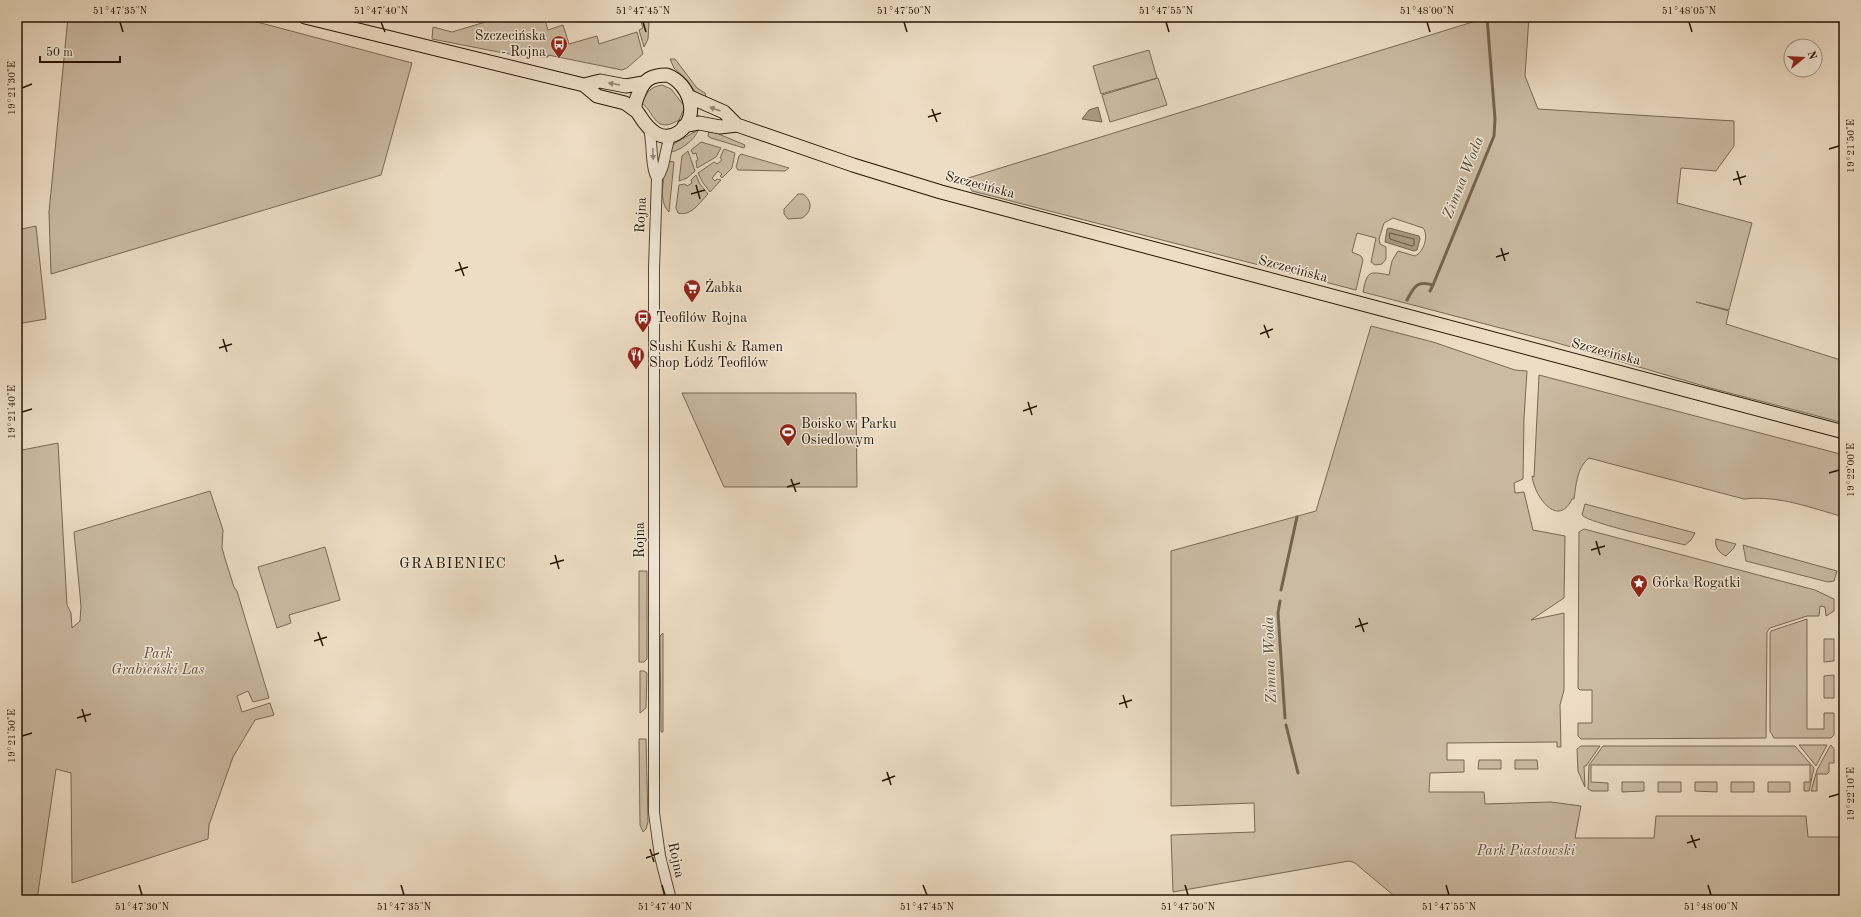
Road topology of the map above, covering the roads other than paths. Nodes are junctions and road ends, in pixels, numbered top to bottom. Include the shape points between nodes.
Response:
1 (305, 17) edge
2 (643, 83) junction
3 (584, 85) junction
4 (690, 97) junction
5 (636, 111) junction
6 (737, 125) junction
7 (684, 126) junction
8 (648, 129) junction
9 (671, 135) junction
10 (657, 178) junction
11 (1844, 432) edge
12 (670, 900) edge

1 - 3 main road
2 -> 3 main road via 626,86 600,81
2 - 4 main road via 654,76 667,75 678,82
2 - 5 main road via 636,101
3 - 5 main road via 597,96 625,103
6 -> 4 main road, Szczecińska via 724,112
4 - 7 main road via 691,110
5 - 8 main road
6 - 7 main road, Szczecińska via 720,127 699,122
6 - 11 main road, Szczecińska via 941,192
7 - 9 main road via 681,131
8 - 9 main road via 660,135
8 -> 10 street, Rojna
9 - 10 street, Rojna via 665,149 662,170
10 - 12 street, Rojna via 654,268 654,782 657,839

